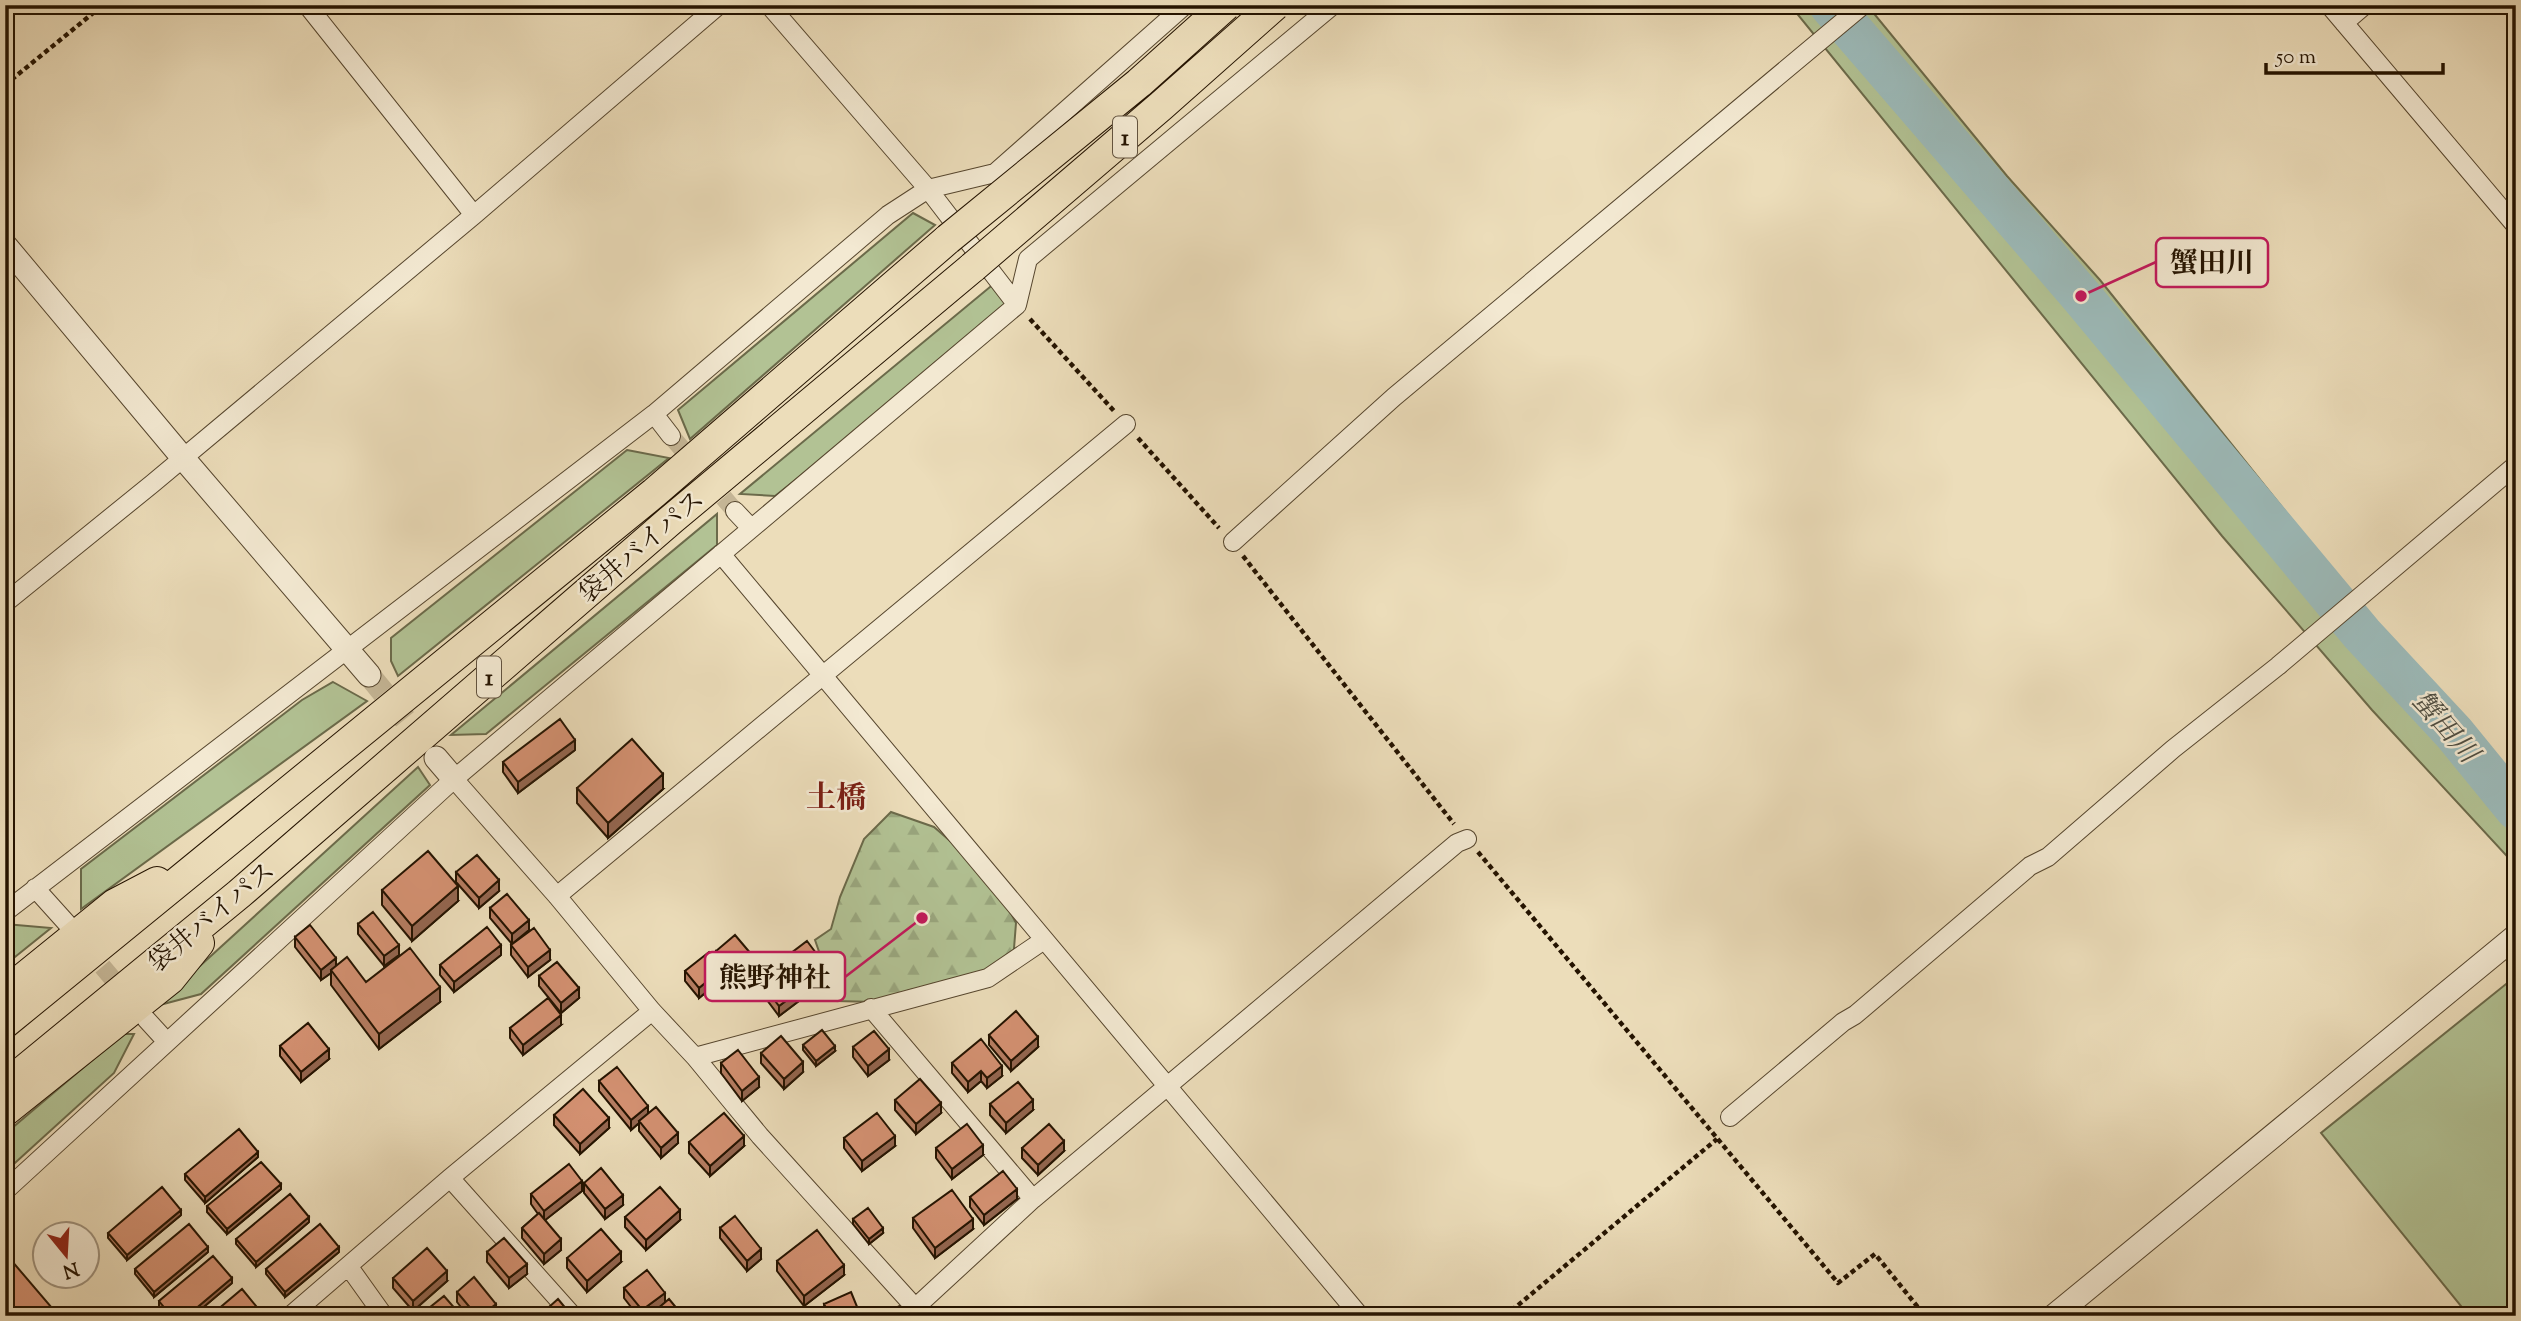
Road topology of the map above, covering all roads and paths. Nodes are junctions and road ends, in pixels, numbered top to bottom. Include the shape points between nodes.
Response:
1 (103, 5) edge
2 (307, 5) edge
3 (719, 5) edge
4 (769, 5) edge
5 (1185, 5) edge
6 (1226, 5) edge
7 (1275, 5) edge
8 (1334, 5) edge
9 (2329, 5) edge
10 (2365, 5) edge
11 (1862, 6) edge
12 (2344, 23) junction
13 (5, 85) edge
14 (928, 189) junction
15 (474, 215) junction
16 (2516, 226) edge
17 (5, 245) edge
18 (1017, 305) junction
19 (654, 414) junction
20 (1126, 424) dead end
21 (671, 436) tunnel mouth
22 (183, 458) junction
23 (2516, 465) edge
24 (735, 511) tunnel mouth
25 (751, 528) junction
26 (1233, 542) dead end
27 (721, 554) junction
28 (5, 603) edge
29 (348, 650) junction
30 (369, 676) tunnel mouth
31 (824, 676) junction
32 (436, 758) tunnel mouth
33 (454, 779) junction
34 (1467, 839) dead end
35 (209, 856) junction
36 (35, 888) junction
37 (239, 894) junction
38 (557, 896) junction
39 (5, 912) edge
40 (71, 928) dead end
41 (2516, 936) edge
42 (1044, 940) junction
43 (5, 993) edge
44 (870, 1008) junction
45 (652, 1011) junction
46 (146, 1019) dead end
47 (5, 1023) edge
48 (167, 1042) junction
49 (695, 1057) junction
50 (5, 1086) edge
51 (1168, 1087) junction
52 (5, 1111) edge
53 (1730, 1117) dead end
54 (1717, 1139) dead end
55 (450, 1178) junction
56 (5, 1191) edge
57 (1033, 1199) junction
58 (349, 1267) junction
59 (919, 1311) edge
60 (290, 1316) edge
61 (384, 1316) edge
62 (573, 1316) edge
63 (900, 1316) edge
64 (1360, 1316) edge
65 (1505, 1316) edge
66 (2054, 1316) edge

1 - 13 path
2 - 15 street
3 - 15 street
4 - 14 street
5 - 14 street via 995,173
6 - 35 highway, 袋井バイパス / 1, bridge via 654,493
7 - 37 highway, 袋井バイパス / 1, bridge
8 - 18 street via 1028,259
9 - 12 street
10 - 12 street
11 - 26 street via 1394,397
12 - 16 street
14 - 18 street
14 - 19 street via 888,215
15 - 22 street
17 - 22 street
18 - 25 street
19 - 21 street
19 - 29 street
20 - 31 street
22 - 28 street
22 - 29 street
23 - 53 street via 2048,858 2030,866
24 - 25 street
25 - 27 street
27 - 31 street
27 - 33 street
29 - 30 street
29 - 36 street
31 - 38 street
31 - 42 street
32 - 33 street
33 - 38 street
33 - 48 street
34 - 51 street
35 - 43 highway via 115,904
35 - 47 highway, 袋井バイパス / 1
36 - 39 street
36 - 40 street
37 - 50 highway, 袋井バイパス / 1
37 - 52 highway via 170,979
38 - 45 street
41 - 66 street
42 - 44 street via 988,978
42 - 51 street
44 - 49 street
44 - 57 street
45 - 49 street
45 - 55 street
46 - 48 street
48 - 56 street
49 - 59 street via 760,1136
51 - 57 street
51 - 64 street
54 - 65 path
55 - 58 street
55 - 62 street
57 - 59 street
58 - 60 street
58 - 61 street
59 - 63 street

